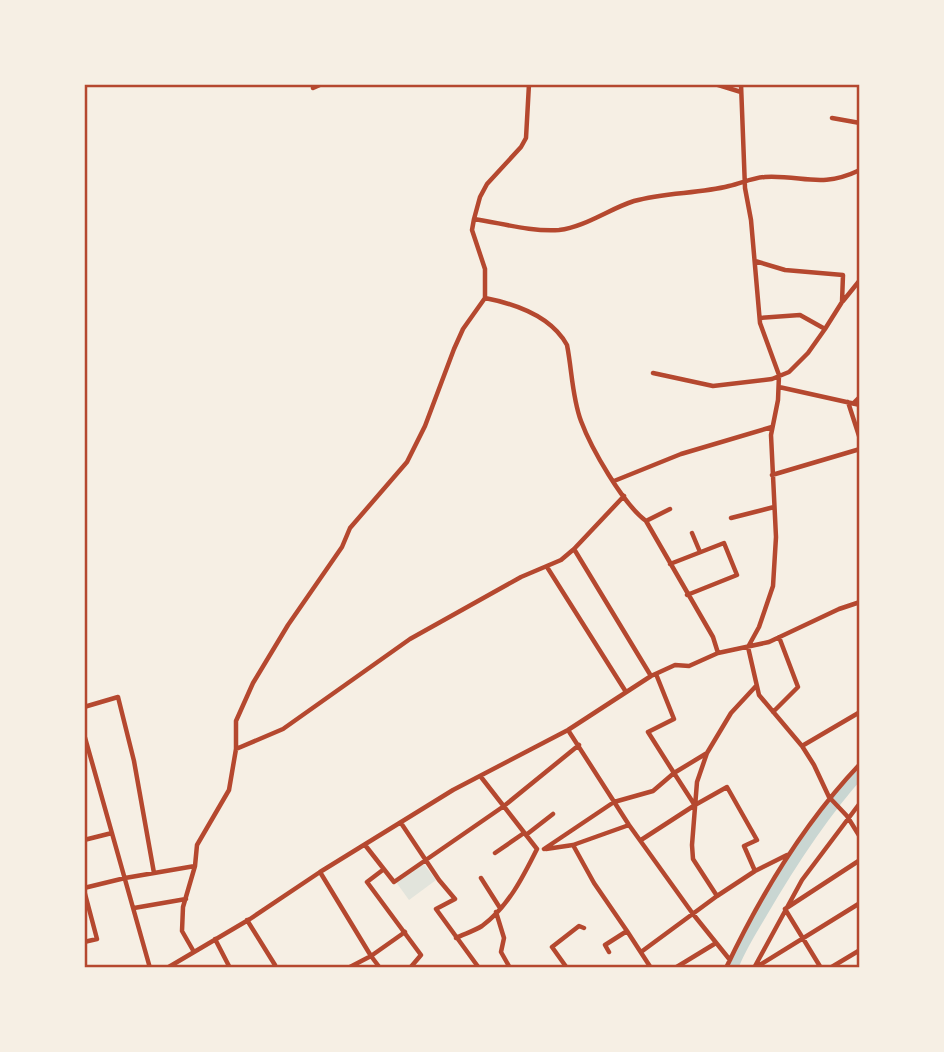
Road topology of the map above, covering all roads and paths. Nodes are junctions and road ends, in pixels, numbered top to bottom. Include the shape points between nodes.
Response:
1 (322, 84) edge
2 (529, 84) edge
3 (715, 84) edge
4 (741, 84) edge
5 (313, 88) dead end
6 (741, 92) junction
7 (832, 118) dead end
8 (860, 123) edge
9 (860, 170) edge
10 (746, 181) junction
11 (474, 219) junction
12 (755, 261) junction
13 (860, 280) edge
14 (485, 299) junction
15 (842, 302) junction
16 (760, 318) junction
17 (825, 329) junction
18 (860, 350) edge
19 (860, 355) edge
20 (653, 373) dead end
21 (779, 375) junction
22 (778, 387) junction
23 (860, 397) edge
24 (854, 404) edge
25 (773, 426) junction
26 (860, 439) edge
27 (860, 449) edge
28 (772, 475) junction
29 (614, 481) junction
30 (624, 496) junction
31 (774, 507) junction
32 (670, 509) dead end
33 (731, 518) dead end
34 (646, 521) junction
35 (692, 533) dead end
36 (574, 549) junction
37 (700, 552) junction
38 (670, 564) junction
39 (547, 567) junction
40 (687, 594) junction
41 (860, 602) edge
42 (779, 637) junction
43 (748, 647) junction
44 (718, 653) junction
45 (653, 675) junction
46 (757, 685) junction
47 (626, 692) junction
48 (84, 707) edge
49 (773, 712) junction
50 (860, 712) edge
51 (568, 730) junction
52 (84, 734) edge
53 (579, 745) junction
54 (802, 746) junction
55 (236, 748) junction
56 (707, 753) junction
57 (860, 764) edge
58 (674, 774) junction
59 (481, 777) junction
60 (830, 799) junction
61 (614, 802) junction
62 (860, 803) edge
63 (695, 805) junction
64 (505, 806) junction
65 (553, 814) dead end
66 (847, 816) junction
67 (401, 823) junction
68 (629, 825) junction
69 (112, 833) junction
70 (525, 834) junction
71 (860, 837) edge
72 (84, 840) edge
73 (641, 840) junction
74 (365, 845) junction
75 (573, 845) junction
76 (537, 849) junction
77 (544, 849) junction
78 (495, 853) dead end
79 (787, 854) junction
80 (425, 860) junction
81 (860, 860) edge
82 (195, 866) junction
83 (384, 869) junction
84 (755, 871) junction
85 (320, 872) junction
86 (154, 873) junction
87 (125, 877) junction
88 (481, 878) dead end
89 (84, 889) edge
90 (717, 896) junction
91 (186, 899) junction
92 (860, 903) edge
93 (134, 908) junction
94 (785, 909) junction
95 (498, 910) junction
96 (693, 914) junction
97 (247, 920) junction
98 (583, 928) dead end
99 (627, 931) junction
100 (405, 932) junction
101 (456, 938) junction
102 (215, 939) junction
103 (804, 939) junction
104 (600, 941) dead end
105 (84, 942) edge
106 (716, 943) junction
107 (605, 946) junction
108 (860, 950) edge
109 (194, 952) junction
110 (609, 952) dead end
111 (641, 952) junction
112 (371, 956) junction
113 (730, 960) junction
114 (275, 965) dead end
115 (170, 967) edge
116 (150, 968) edge
117 (230, 968) edge
118 (348, 968) edge
119 (380, 968) edge
120 (410, 968) edge
121 (479, 968) edge
122 (510, 968) edge
123 (568, 968) edge
124 (651, 968) edge
125 (675, 968) edge
126 (726, 968) edge
127 (755, 968) edge
128 (821, 968) edge
129 (830, 968) edge

1 - 5 street
2 - 11 street via 526,138 486,184
3 - 6 street
4 - 6 street
6 - 10 street
7 - 8 street
9 - 10 street via 826,180 767,177
10 - 11 street via 645,198 558,230
10 - 12 street
11 - 14 street via 472,230 485,269
12 - 15 street via 785,270 843,275
12 - 16 street
13 - 15 street
14 - 29 street via 528,312 554,326 562,336 581,421
14 - 55 street via 463,329 407,462 350,528 253,683 236,720
15 - 17 street
16 - 17 street via 800,315
16 - 21 street
17 - 21 street via 808,353 789,372
18 - 19 street
20 - 21 street via 713,386
21 - 22 street
22 - 24 street
22 - 25 street
23 - 24 street
24 - 26 street
25 - 28 street
25 - 29 street via 681,454
27 - 28 street
28 - 31 street
29 - 30 street
30 - 34 street
30 - 36 street
31 - 33 street
31 - 43 street via 773,586
32 - 34 street
34 - 38 street
35 - 37 street
36 - 39 street
36 - 45 street
37 - 38 street
37 - 40 street via 724,543 737,575
38 - 40 street
39 - 47 street
39 - 55 street via 410,639 283,729
40 - 44 street
41 - 42 street
42 - 43 street
42 - 49 street via 798,687
43 - 44 street
43 - 46 street
44 - 45 street
45 - 47 street
45 - 58 street via 674,719 648,732
46 - 49 street
46 - 56 street via 731,713
47 - 51 street
48 - 86 street via 118,697
49 - 54 street
50 - 54 street
51 - 53 street
51 - 59 street
52 - 69 street
53 - 61 street
53 - 64 street
54 - 60 street
55 - 82 street via 229,790 197,845
56 - 58 street
56 - 63 street
57 - 60 street
58 - 61 street via 653,791
58 - 63 street
59 - 64 street
59 - 67 street
60 - 66 street
60 - 79 street
61 - 68 street
61 - 77 street
62 - 66 street
63 - 73 street
63 - 84 street via 727,787 757,840 744,846
63 - 90 street via 693,859
64 - 70 street
64 - 80 street
65 - 70 street
66 - 71 street
66 - 94 street
67 - 74 street
67 - 80 street
68 - 73 street
68 - 75 street
69 - 72 street
69 - 87 street
70 - 76 street
70 - 78 street
73 - 96 street
74 - 83 street
74 - 85 street
75 - 77 street
75 - 99 street
76 - 77 street
76 - 95 street via 519,884
79 - 84 street
79 - 113 street
80 - 83 street via 394,881
80 - 101 street via 455,900 436,909
81 - 94 street
82 - 86 street
82 - 91 street
83 - 100 street via 367,881
84 - 90 street
85 - 97 street
85 - 112 street
86 - 87 street
87 - 89 street
87 - 93 street
88 - 95 street
89 - 105 street via 97,939
90 - 96 street
91 - 93 street
91 - 109 street via 182,931
92 - 103 street
93 - 116 street
94 - 103 street
94 - 127 street
95 - 101 street via 481,926
95 - 122 street via 504,938 500,952
96 - 106 street
96 - 111 street
97 - 102 street
97 - 114 street
98 - 123 street via 579,926 552,947
99 - 107 street
99 - 111 street
100 - 112 street
100 - 120 street via 421,955
101 - 121 street
102 - 109 street
102 - 117 street
103 - 127 street
103 - 128 street
104 - 107 street
106 - 113 street
106 - 125 street
107 - 110 street
108 - 129 street
109 - 115 street
111 - 124 street
112 - 118 street
112 - 119 street
113 - 126 street

